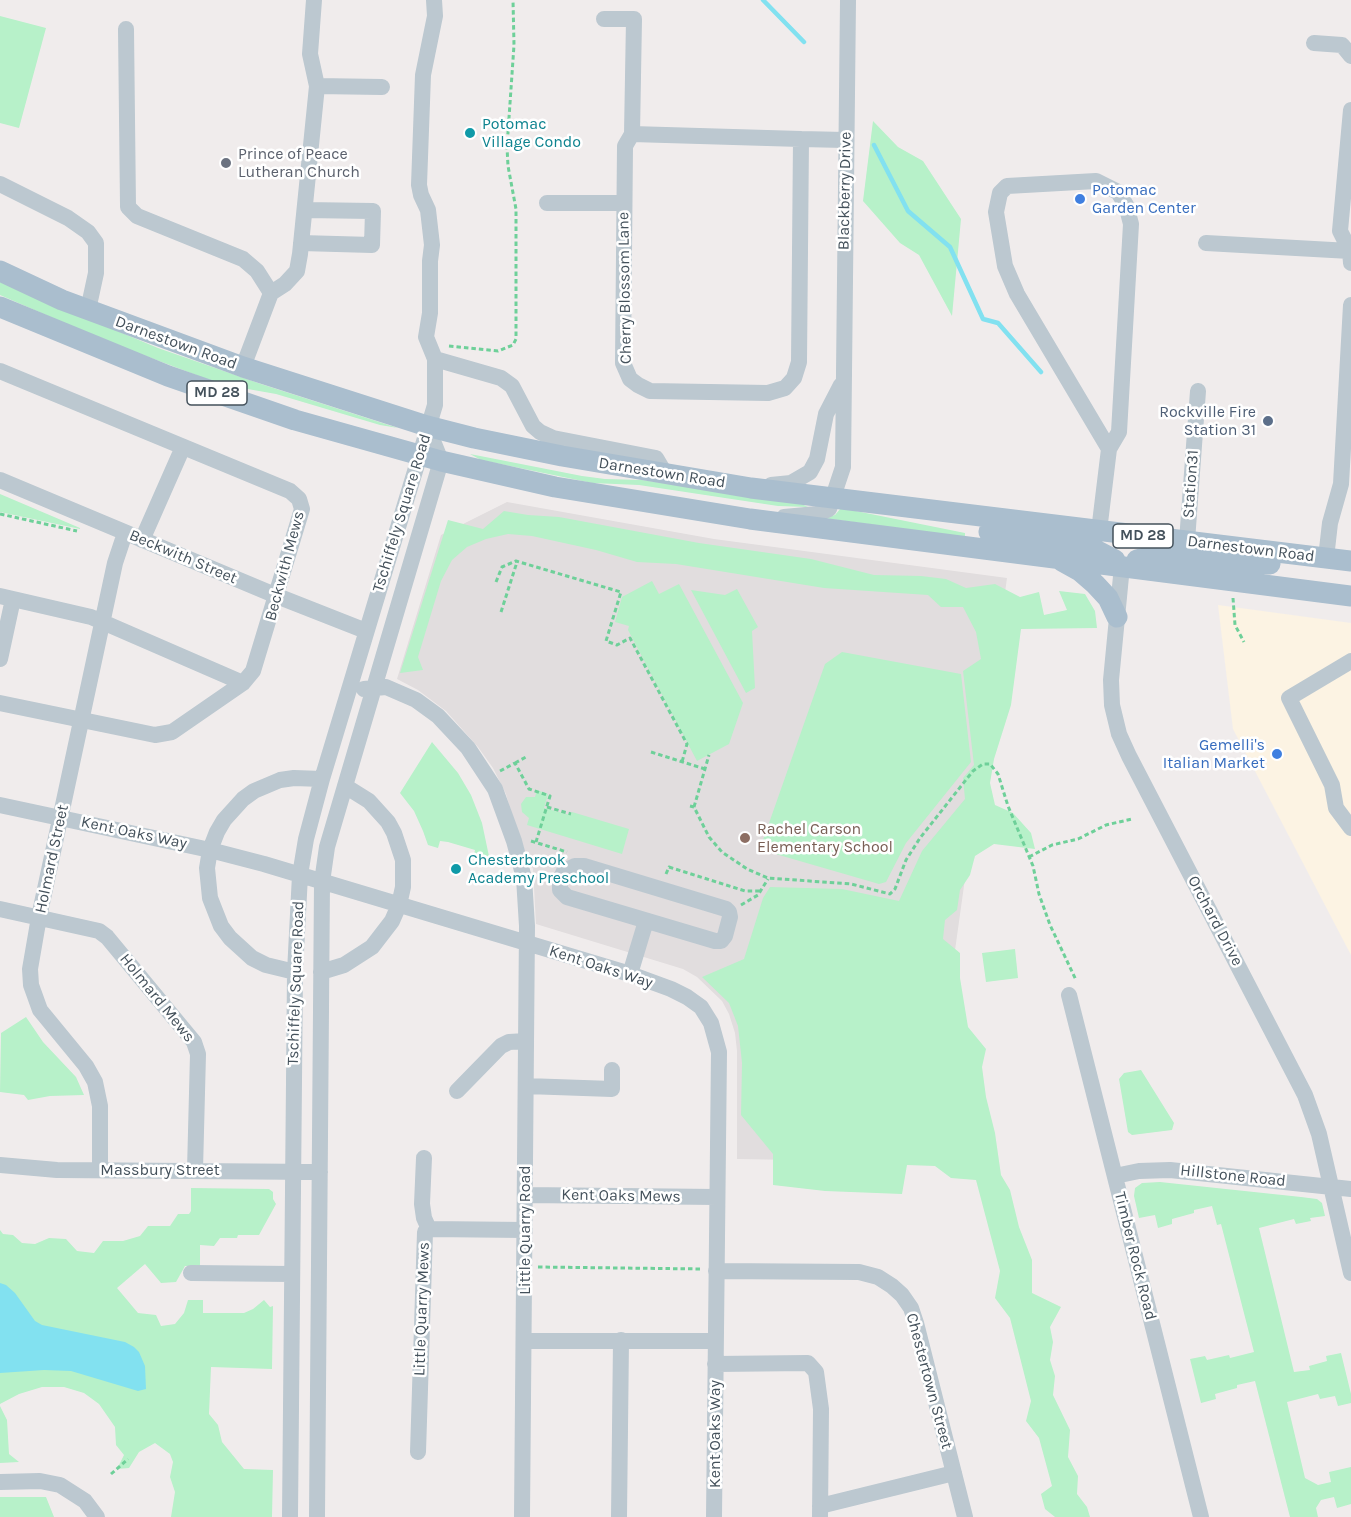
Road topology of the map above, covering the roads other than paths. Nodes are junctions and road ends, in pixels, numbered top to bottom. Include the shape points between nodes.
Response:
1 (314, 0) edge
2 (434, 0) edge
3 (848, 0) edge
4 (604, 19) dead end
5 (126, 28) dead end
6 (1314, 43) dead end
7 (1351, 56) edge
8 (317, 86) junction
9 (381, 87) dead end
10 (1351, 110) edge
11 (633, 134) junction
12 (801, 139) junction
13 (845, 140) junction
14 (0, 184) edge
15 (547, 203) dead end
16 (624, 203) junction
17 (305, 210) junction
18 (301, 243) junction
19 (1206, 243) dead end
20 (1350, 257) edge
21 (0, 271) edge
22 (270, 293) junction
23 (1351, 305) edge
24 (0, 307) edge
25 (88, 310) junction
26 (435, 359) junction
27 (243, 367) junction
28 (0, 371) edge
29 (843, 381) junction
30 (1198, 391) dead end
31 (428, 426) junction
32 (183, 447) junction
33 (1109, 449) junction
34 (419, 455) junction
35 (441, 461) junction
36 (666, 475) junction
37 (0, 480) edge
38 (751, 488) junction
39 (833, 499) junction
40 (936, 512) junction
41 (750, 519) junction
42 (1099, 531) junction
43 (125, 533) junction
44 (142, 540) junction
45 (1187, 541) junction
46 (1321, 557) junction
47 (1056, 558) junction
48 (1351, 561) edge
49 (1122, 566) junction
50 (277, 596) junction
51 (1351, 596) edge
52 (7, 598) edge
53 (1117, 618) junction
54 (103, 622) junction
55 (366, 632) junction
56 (0, 659) edge
57 (1351, 661) edge
58 (243, 683) junction
59 (374, 688) junction
60 (349, 691) junction
61 (0, 703) edge
62 (82, 721) junction
63 (322, 778) junction
64 (345, 786) junction
65 (0, 805) edge
66 (60, 818) junction
67 (1351, 828) edge
68 (210, 850) junction
69 (300, 875) junction
70 (322, 882) junction
71 (399, 905) junction
72 (0, 909) edge
73 (39, 917) junction
74 (646, 921) junction
75 (527, 944) junction
76 (295, 972) junction
77 (321, 972) junction
78 (630, 974) junction
79 (1069, 995) road end
80 (526, 1041) junction
81 (612, 1070) dead end
82 (526, 1086) junction
83 (457, 1091) dead end
84 (424, 1158) dead end
85 (0, 1165) edge
86 (100, 1170) junction
87 (195, 1170) junction
88 (293, 1172) junction
89 (320, 1172) junction
90 (1115, 1176) junction
91 (1332, 1187) junction
92 (1351, 1189) edge
93 (525, 1195) junction
94 (717, 1197) junction
95 (429, 1229) junction
96 (525, 1230) junction
97 (711, 1270) junction
98 (191, 1273) dead end
99 (1351, 1273) edge
100 (292, 1274) junction
101 (621, 1340) junction
102 (524, 1341) junction
103 (715, 1341) junction
104 (715, 1364) junction
105 (418, 1452) dead end
106 (954, 1473) junction
107 (0, 1482) edge
108 (820, 1511) edge
109 (97, 1517) edge
110 (290, 1517) edge
111 (317, 1517) edge
112 (522, 1517) edge
113 (619, 1517) edge
114 (714, 1517) edge
115 (965, 1517) edge
116 (1201, 1517) edge

1 - 8 street via 310,54
2 - 26 street via 435,16 423,75 419,185 428,210 432,245 426,338
3 - 13 street, Blackberry Drive
4 - 11 street, Cherry Blossom Lane via 634,19
5 - 22 street via 128,207 137,216 243,260 257,271
6 - 7 street via 1342,45
8 - 9 street
8 - 17 street
10 - 20 street via 1340,231
11 - 12 street
11 - 16 street, Cherry Blossom Lane via 625,146
12 - 13 street
12 - 16 street, Cherry Blossom Lane via 799,362 794,378 784,388 768,393 650,391 630,379 623,363
13 - 29 street, Blackberry Drive
14 - 25 street via 68,218 96,243 96,273
15 - 16 street
17 - 18 street
17 - 18 street via 373,212 372,245
18 - 22 street via 297,271
19 - 20 street
21 - 25 main road, Darnestown Road / MD 28
22 - 27 street
23 - 46 street via 1341,484
24 - 34 main road, Darnestown Road / MD 28 via 179,380 295,420
25 - 27 main road, Darnestown Road / MD 28
26 - 31 street via 435,405
26 - 36 street via 501,378 512,386 540,432 553,438 656,458
27 - 31 main road, Darnestown Road / MD 28
28 - 32 street, Beckwith Mews
29 - 38 street, Blackberry Drive via 826,414 817,459 810,472 791,483
29 - 39 street, Blackberry Drive via 843,467
30 - 45 street, Station31
31 - 34 street, Tschiffely Square Road
31 - 35 street, Tschiffely Square Road
31 - 36 main road, Darnestown Road / MD 28
32 - 44 street
32 - 50 street, Beckwith Mews via 290,491 300,499 302,515
33 - 33 street via 1119,432 1131,224 1126,205 1118,192 1096,181 1007,186 1000,193 996,212 1005,267
33 - 42 street
34 - 35 main road, Darnestown Road / MD 28
34 - 55 street, Tschiffely Square Road
35 - 41 main road, Darnestown Road / MD 28 via 555,487
35 - 59 street, Tschiffely Square Road
36 - 38 main road, Darnestown Road / MD 28
37 - 43 street, Beckwith Street
38 - 39 main road, Darnestown Road / MD 28
39 - 40 main road, Darnestown Road / MD 28
39 - 41 street via 824,513
40 - 42 main road, Darnestown Road / MD 28
40 - 49 main road via 969,529 1088,546
41 - 47 main road, Darnestown Road / MD 28
42 - 45 main road, Darnestown Road / MD 28
43 - 44 street, Beckwith Street
43 - 54 street, Holmard Street
44 - 50 street, Beckwith Street
45 - 46 main road, Darnestown Road / MD 28
46 - 48 main road, Darnestown Road / MD 28
46 - 49 main road via 1271,564 1178,556 1145,558
47 - 49 main road, Darnestown Road / MD 28
47 - 53 main road via 1095,584 1108,598
49 - 51 main road, Darnestown Road / MD 28
49 - 53 street, Orchard Drive
50 - 55 street, Beckwith Street
50 - 58 street, Beckwith Mews via 257,665
52 - 54 street
52 - 56 street
53 - 91 street, Orchard Drive via 1112,694 1124,746 1305,1095
54 - 58 street
54 - 62 street, Holmard Street
55 - 60 street, Tschiffely Square Road
57 - 67 street via 1289,698 1332,785 1336,808
58 - 62 street, Beckwith Mews via 166,734
59 - 60 street, Little Quarry Road
59 - 64 street, Tschiffely Square Road
59 - 75 street, Little Quarry Road via 395,690 428,708 468,748 487,775 522,865
60 - 63 street, Tschiffely Square Road
61 - 62 street, Beckwith Mews
62 - 66 street, Holmard Street
63 - 68 street via 280,780 254,791 224,820
63 - 69 street, Tschiffely Square Road
64 - 70 street, Tschiffely Square Road via 327,847
64 - 71 street via 379,810 394,833 404,873
65 - 66 street, Kent Oaks Way
66 - 68 street, Kent Oaks Way
66 - 73 street, Holmard Street
68 - 69 street, Kent Oaks Way
68 - 76 street via 207,883 221,926 252,958
69 - 70 street, Kent Oaks Way
69 - 76 street, Tschiffely Square Road
70 - 71 street, Kent Oaks Way
70 - 77 street, Tschiffely Square Road
71 - 75 street, Kent Oaks Way
71 - 77 street via 386,931 372,947 344,965
72 - 73 street, Holmard Mews
73 - 86 street, Holmard Street via 31,985 40,1010 86,1065 95,1082 100,1106
73 - 87 street, Holmard Mews via 90,927 103,934 196,1045
74 - 74 street via 718,941 724,936 730,917 726,909 584,866 564,871 559,887 564,896
74 - 78 street
75 - 78 street, Kent Oaks Way
75 - 80 street, Little Quarry Road
76 - 88 street, Tschiffely Square Road
77 - 89 street, Tschiffely Square Road
78 - 94 street, Kent Oaks Way via 687,997 711,1023 719,1052
79 - 90 street, Timber Rock Road
80 - 82 street, Little Quarry Road
80 - 83 street via 501,1046
81 - 82 street via 612,1089
82 - 93 street, Little Quarry Road
84 - 95 street via 422,1204
85 - 86 street, Massbury Street
86 - 87 street, Massbury Street
87 - 88 street, Massbury Street
88 - 89 street, Massbury Street
88 - 100 street, Tschiffely Square Road
89 - 111 street, Tschiffely Square Road
90 - 91 street, Hillstone Road via 1170,1170
90 - 116 street, Timber Rock Road
91 - 92 street, Hillstone Road
91 - 99 street, Orchard Drive
93 - 94 street, Kent Oaks Mews
93 - 96 street, Little Quarry Road
94 - 97 street, Kent Oaks Way
95 - 96 street, Little Quarry Mews
95 - 105 street, Little Quarry Mews via 424,1241
96 - 102 street, Little Quarry Road
97 - 103 street, Kent Oaks Way
97 - 106 street, Chestertown Street via 859,1272 892,1286 902,1295 916,1323
98 - 100 street
100 - 110 street, Tschiffely Square Road
101 - 102 street
101 - 103 street
101 - 113 street
102 - 112 street, Little Quarry Road
103 - 104 street, Kent Oaks Way
104 - 108 street via 808,1363 816,1372 821,1409
104 - 114 street, Kent Oaks Way
106 - 108 street
106 - 115 street, Chestertown Street
107 - 109 street via 60,1485 86,1501

